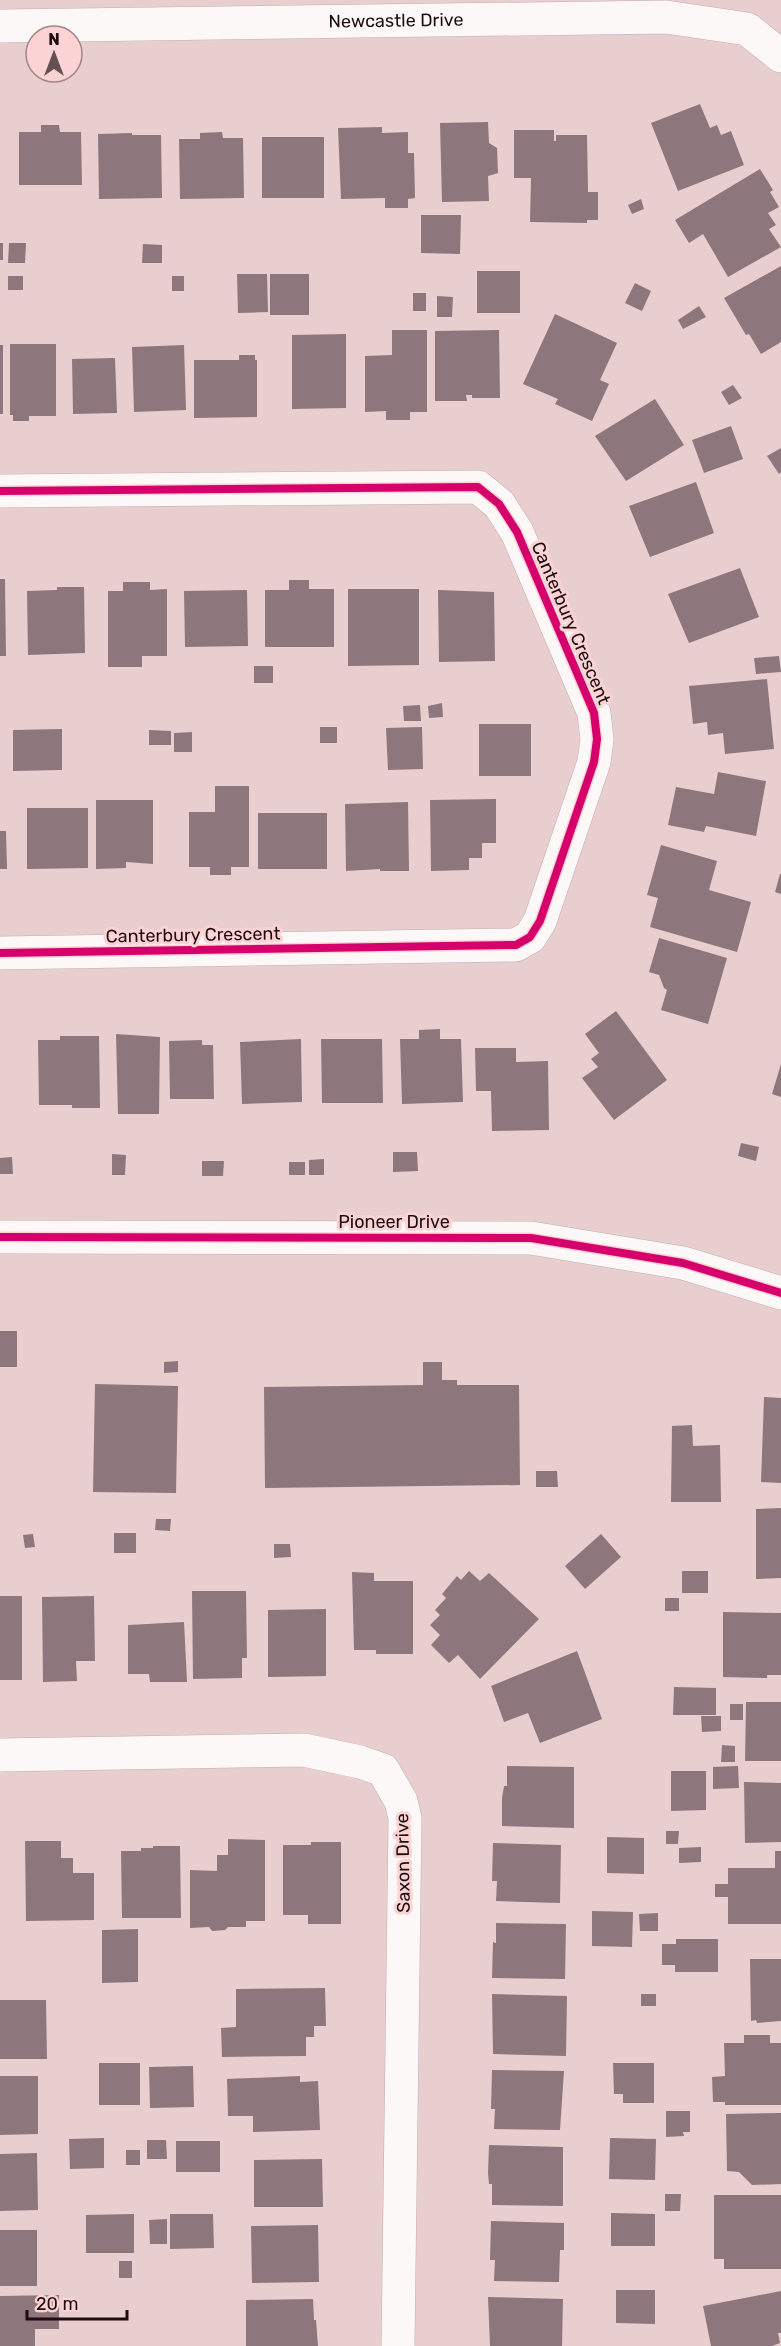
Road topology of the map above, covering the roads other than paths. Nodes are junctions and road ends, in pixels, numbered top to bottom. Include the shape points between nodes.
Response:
1 (388, 10) edge
2 (0, 26) edge
3 (781, 56) edge
4 (0, 491) edge
5 (0, 953) edge
6 (0, 1237) edge
7 (781, 1293) edge
8 (0, 1755) edge
9 (398, 2346) edge

1 - 2 street, Newcastle Drive
1 - 3 street, Newcastle Drive via 666,16 747,29
4 - 5 street, Canterbury Crescent via 478,487 499,504 517,532 594,713 597,739 594,762 548,902 530,937 516,945
6 - 7 street, Pioneer Drive via 531,1238 683,1263
8 - 9 street, Saxon Drive via 304,1750 383,1770 401,1801 405,1818

